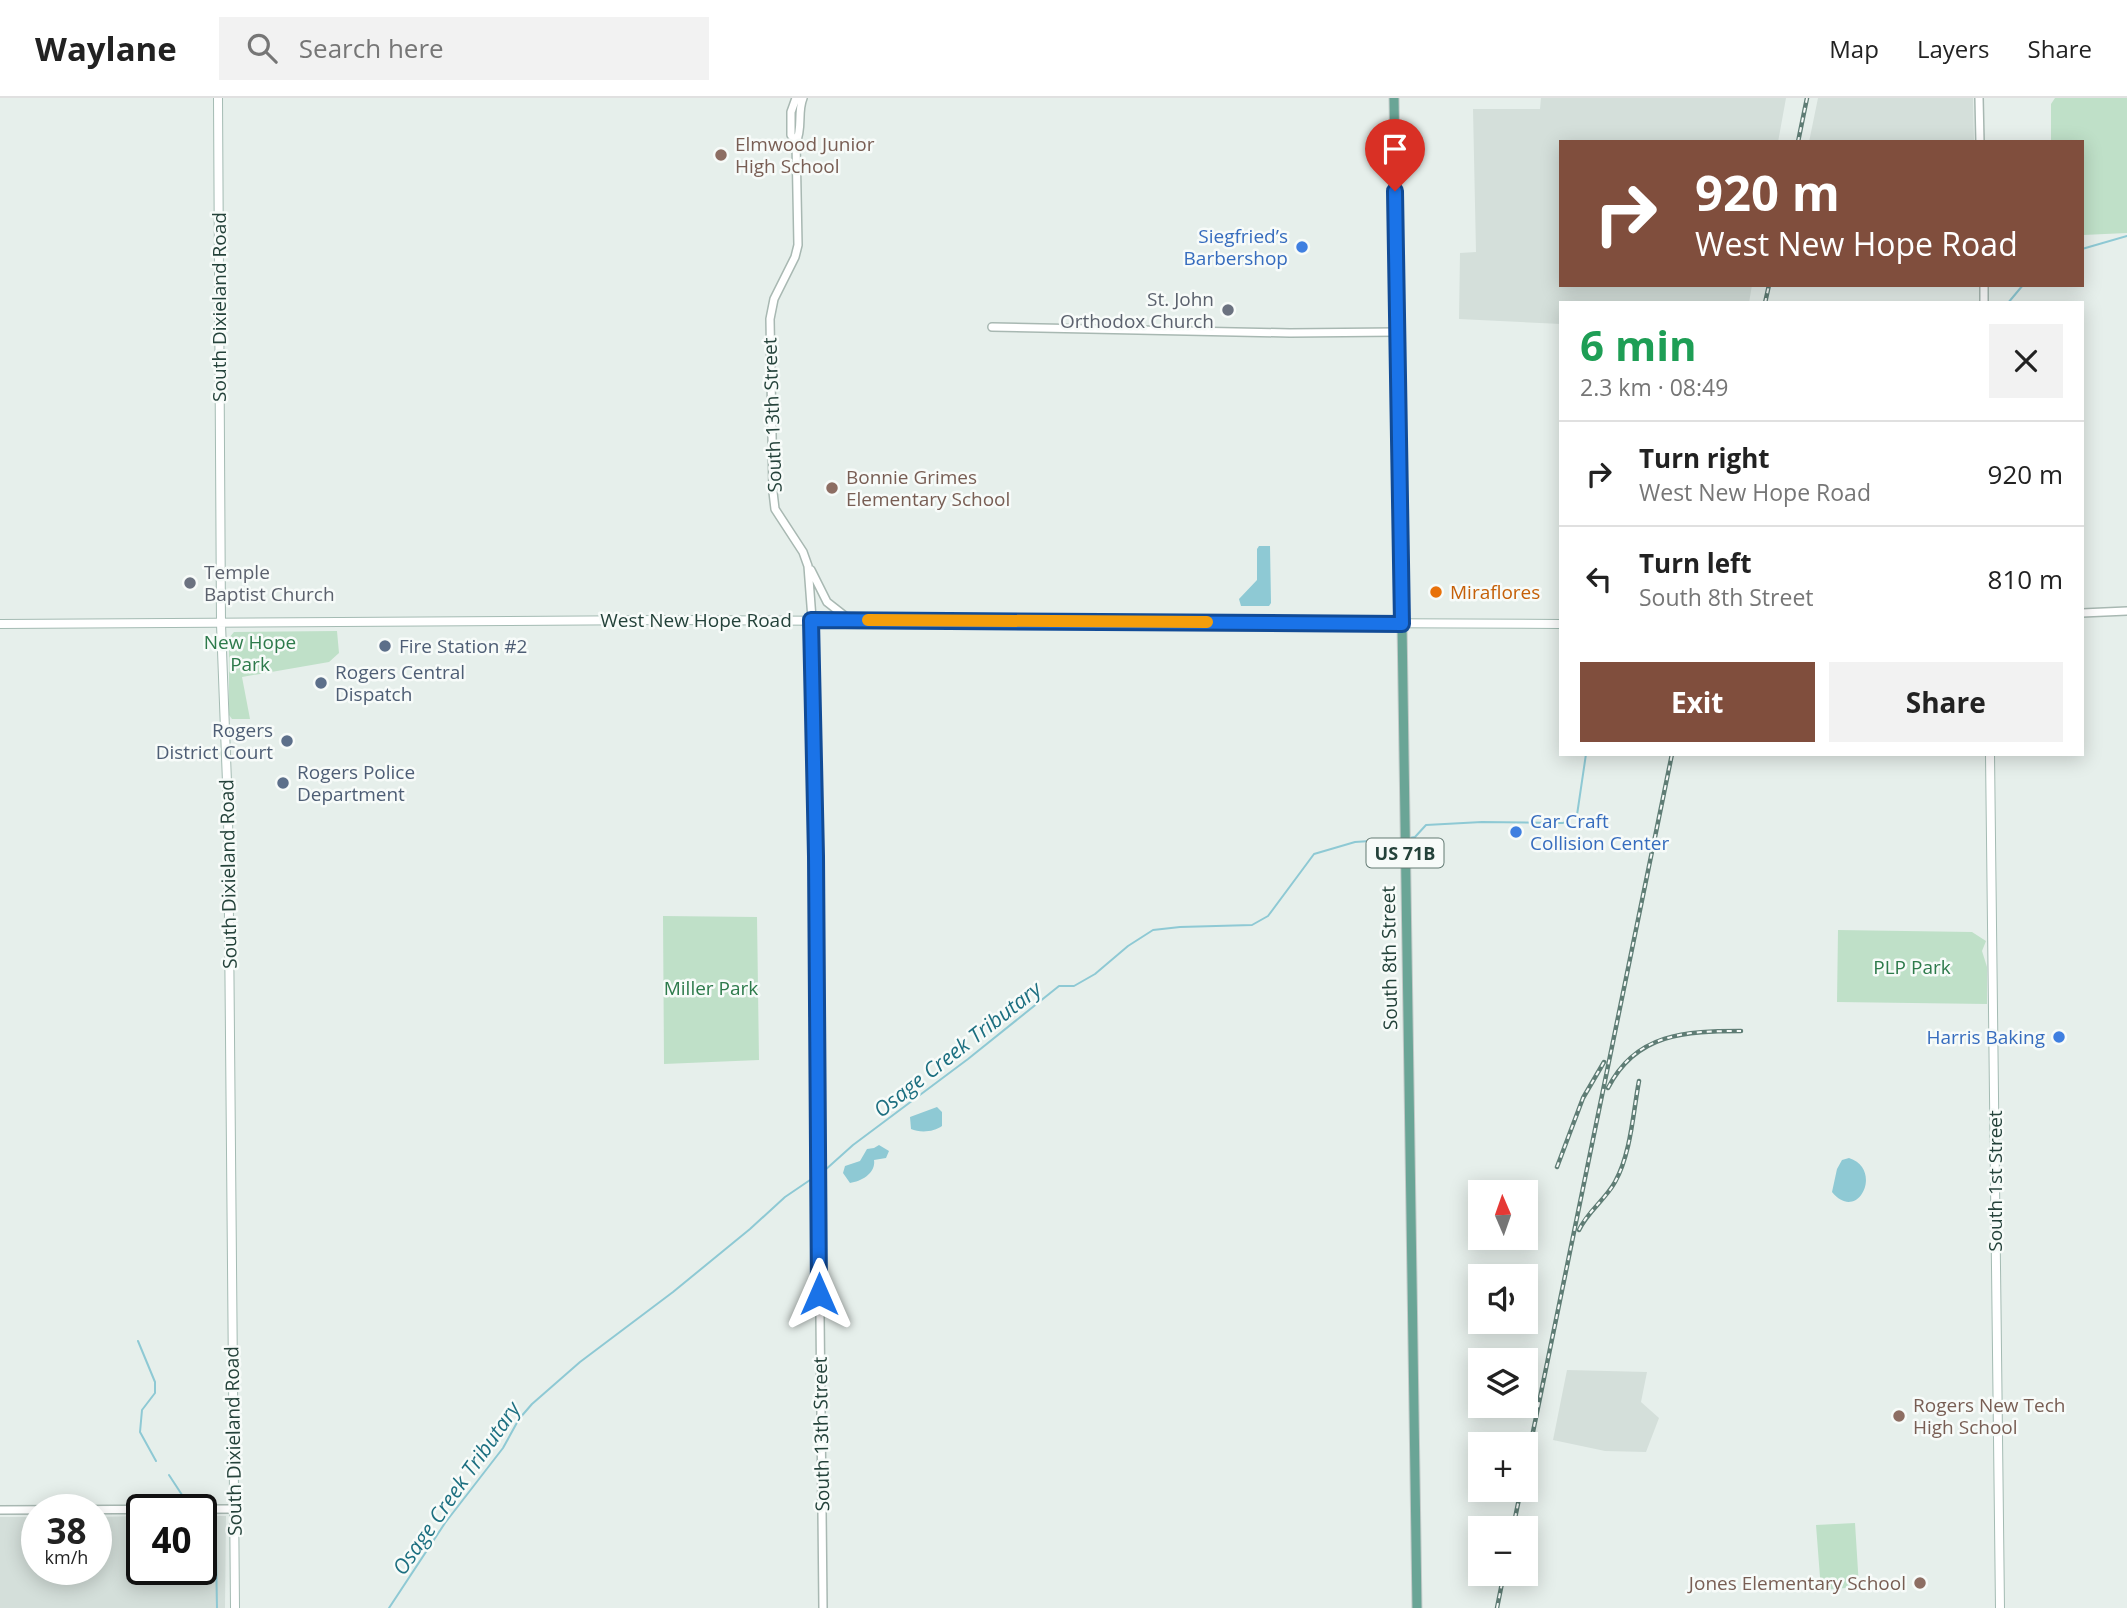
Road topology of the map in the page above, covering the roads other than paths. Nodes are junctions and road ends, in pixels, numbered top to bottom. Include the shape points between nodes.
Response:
1 (218, 98) edge
2 (796, 98) edge
3 (803, 98) edge
4 (1394, 98) edge
5 (1979, 98) edge
6 (1980, 140) edge
7 (796, 142) junction
8 (992, 327) dead end
9 (1397, 332) junction
10 (808, 566) junction
11 (2127, 611) edge
12 (2084, 613) edge
13 (811, 620) junction
14 (850, 620) junction
15 (0, 624) edge
16 (221, 624) junction
17 (1402, 624) junction
18 (1559, 624) edge
19 (1990, 756) edge
20 (234, 1509) junction
21 (0, 1510) edge
22 (235, 1608) edge
23 (823, 1608) edge
24 (1417, 1608) edge
25 (2000, 1608) edge

1 - 16 main road, South Dixieland Road
2 - 7 street, South 13th Street via 791,113 791,135
3 - 7 street, South 13th Street
4 - 9 main road, South 8th Street / US 71B
5 - 6 street
7 - 10 street, South 13th Street via 797,245 771,309 770,406 775,509
8 - 9 street
9 - 17 main road, South 8th Street / US 71B
10 - 13 street, South 13th Street
10 - 14 street via 829,605
11 - 12 street
13 - 14 main road, West New Hope Road
13 - 16 main road, West New Hope Road
13 - 23 street, South 13th Street
14 - 17 main road, West New Hope Road
15 - 16 main road, West New Hope Road
16 - 20 main road, South Dixieland Road via 228,817
17 - 18 main road, West New Hope Road
17 - 24 main road, South 8th Street / US 71B
19 - 25 main road, South 1st Street
20 - 21 street
20 - 22 main road, South Dixieland Road

